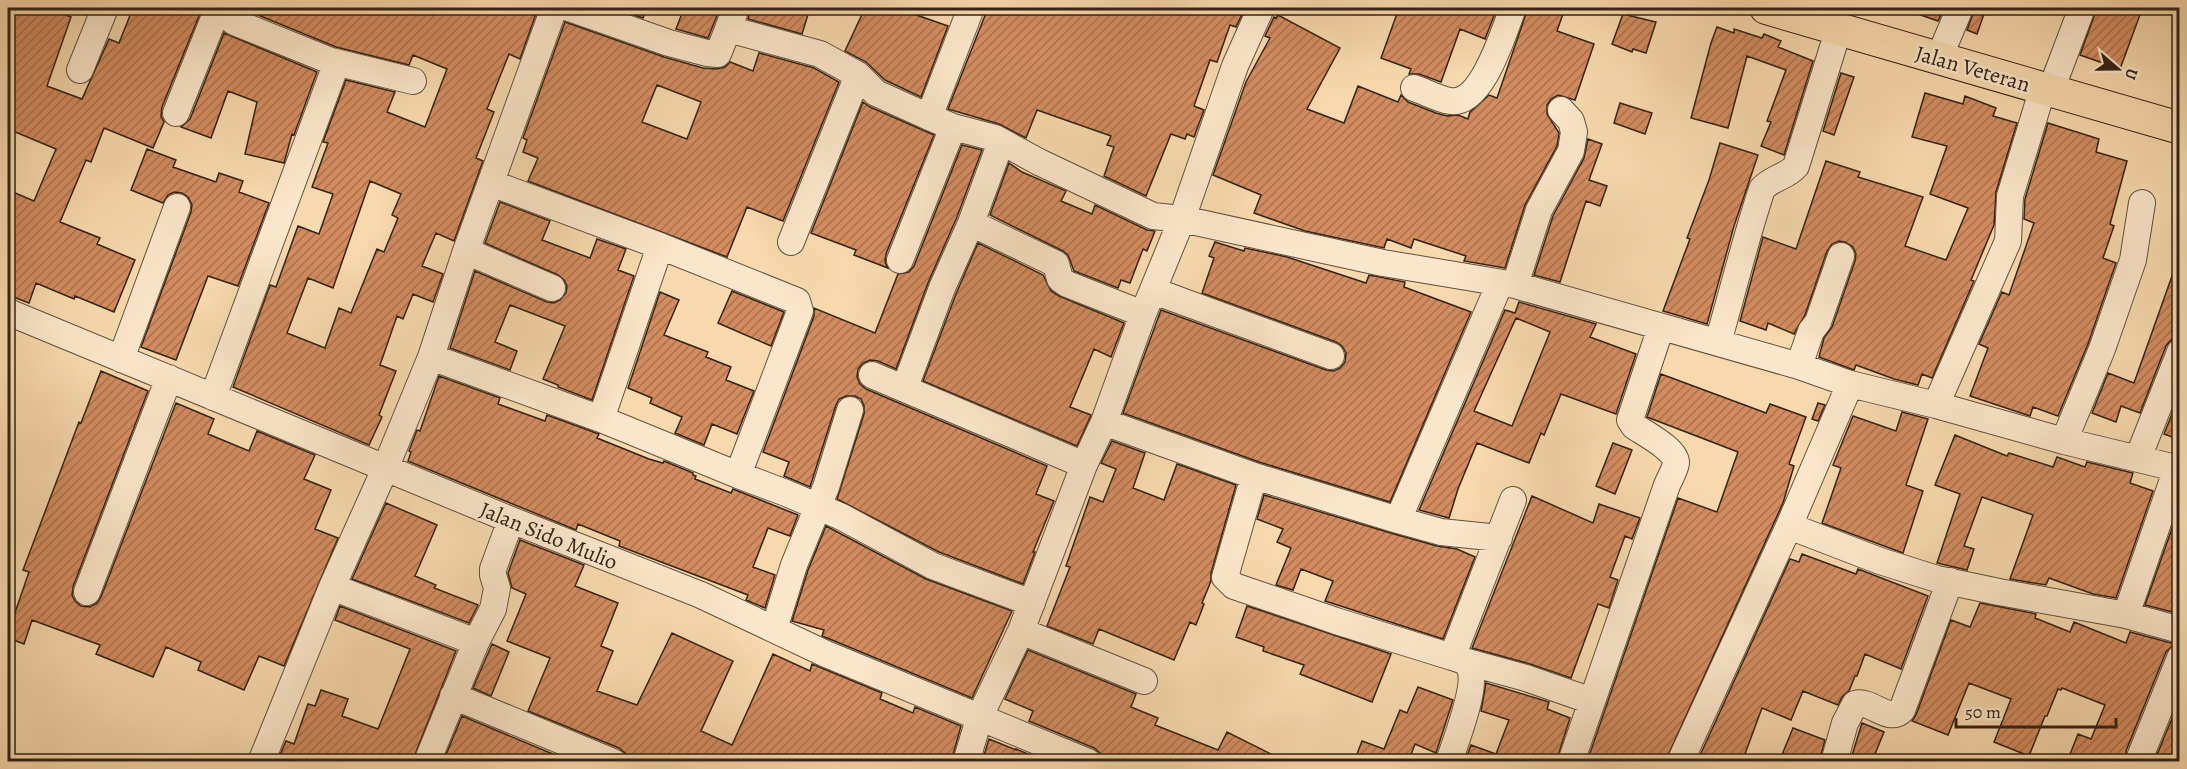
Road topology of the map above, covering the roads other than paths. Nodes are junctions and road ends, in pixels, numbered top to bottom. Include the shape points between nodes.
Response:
1 (105, 8) edge
2 (220, 8) edge
3 (554, 8) edge
4 (569, 8) edge
5 (971, 8) edge
6 (1261, 8) edge
7 (1513, 8) edge
8 (1766, 8) edge
9 (1960, 8) edge
10 (2082, 8) edge
11 (732, 18) edge
12 (1839, 28) junction
13 (1939, 58) junction
14 (331, 61) junction
15 (80, 70) dead end
16 (858, 75) junction
17 (413, 81) dead end
18 (1414, 88) dead end
19 (2047, 89) junction
20 (1561, 110) dead end
21 (176, 113) dead end
22 (929, 117) junction
23 (953, 127) junction
24 (2180, 128) edge
25 (1001, 142) junction
26 (491, 183) junction
27 (2142, 203) dead end
28 (177, 207) dead end
29 (1182, 219) junction
30 (971, 223) junction
31 (791, 242) dead end
32 (660, 246) junction
33 (466, 251) junction
34 (1841, 256) dead end
35 (900, 261) dead end
36 (1508, 284) junction
37 (552, 288) dead end
38 (1154, 291) junction
39 (8, 312) edge
40 (1143, 314) junction
41 (1661, 327) junction
42 (1718, 342) junction
43 (2180, 352) edge
44 (1331, 356) dead end
45 (431, 357) junction
46 (121, 358) junction
47 (1799, 366) junction
48 (872, 375) dead end
49 (169, 378) junction
50 (1850, 384) junction
51 (905, 387) junction
52 (213, 397) junction
53 (1936, 405) junction
54 (850, 410) dead end
55 (601, 419) junction
56 (1104, 422) junction
57 (2064, 441) junction
58 (2138, 458) junction
59 (1084, 465) junction
60 (385, 468) junction
61 (2178, 468) edge
62 (738, 475) junction
63 (1254, 476) junction
64 (1513, 500) dead end
65 (818, 507) junction
66 (512, 520) junction
67 (1398, 520) junction
68 (1789, 526) junction
69 (1499, 538) junction
70 (1950, 581) junction
71 (332, 587) junction
72 (87, 592) dead end
73 (1032, 603) junction
74 (2127, 615) junction
75 (774, 629) junction
76 (2180, 630) edge
77 (1021, 631) junction
78 (476, 642) junction
79 (2180, 658) edge
80 (1458, 659) junction
81 (1144, 681) dead end
82 (453, 696) junction
83 (1592, 701) junction
84 (980, 716) junction
85 (2140, 757) dead end
86 (261, 762) edge
87 (427, 762) edge
88 (613, 762) edge
89 (966, 762) edge
90 (1088, 762) edge
91 (1449, 762) edge
92 (1571, 762) edge
93 (1680, 762) edge
94 (1834, 762) edge

1 - 15 street
2 - 14 street via 234,22
2 - 21 street
3 - 26 street
4 - 11 street via 669,43 718,54
5 - 22 street
6 - 29 street via 1235,66
7 - 18 street via 1489,68 1474,90 1451,101
8 - 12 main road, Jalan Veteran
9 - 13 street
10 - 19 street
11 - 16 street via 820,54
12 - 13 main road, Jalan Veteran
12 - 42 street via 1796,166 1762,189
13 - 19 main road, Jalan Veteran
14 - 17 street
14 - 52 street via 333,77
16 - 22 street via 876,93
16 - 31 street
19 - 24 main road, Jalan Veteran
19 - 53 street via 2010,196 2007,241
20 - 36 street via 1574,132 1571,151 1539,210
22 - 23 street
23 - 25 street
23 - 35 street
25 - 29 street via 1153,216
25 - 30 street
26 - 32 street
26 - 33 street
27 - 57 street via 2133,260
28 - 46 street
29 - 36 street via 1383,263
29 - 38 street
30 - 40 street via 1056,264 1060,279 1067,284
30 - 51 street
32 - 55 street
32 - 62 street via 797,301 800,311
33 - 37 street
33 - 45 street
34 - 47 street
36 - 41 street
36 - 67 street
38 - 40 street
38 - 44 street
39 - 46 street, Jalan Sido Mulio
40 - 56 street
41 - 42 street
41 - 83 street via 1630,420 1672,452 1676,465
42 - 47 street
43 - 58 street
45 - 55 street
45 - 60 street
46 - 49 street, Jalan Sido Mulio
47 - 50 street
48 - 51 street
49 - 52 street, Jalan Sido Mulio
49 - 72 street
50 - 53 street
50 - 68 street
51 - 59 street
52 - 60 street, Jalan Sido Mulio
53 - 57 street
54 - 65 street
55 - 62 street
56 - 59 street
56 - 63 street
57 - 58 street
58 - 61 street
59 - 73 street
60 - 66 street, Jalan Sido Mulio
60 - 71 street
61 - 74 street
62 - 65 street
63 - 67 street
63 - 80 street via 1225,572 1229,583
64 - 69 street
65 - 73 street via 933,567
65 - 75 street
66 - 75 street, Jalan Sido Mulio via 700,594
66 - 78 street via 493,569 496,598
67 - 69 street via 1441,532
68 - 70 street via 1880,561
68 - 93 street
69 - 80 street
70 - 74 street
70 - 94 street via 1902,710 1892,715 1855,704
71 - 78 street
71 - 86 street
73 - 77 street
74 - 76 street
75 - 84 street, Jalan Sido Mulio
77 - 81 street
77 - 84 street
78 - 82 street
79 - 85 street
80 - 83 street
80 - 91 street via 1470,668 1472,687
82 - 87 street
82 - 88 street
83 - 92 street
84 - 89 street
84 - 90 street, Jalan Sido Mulio

